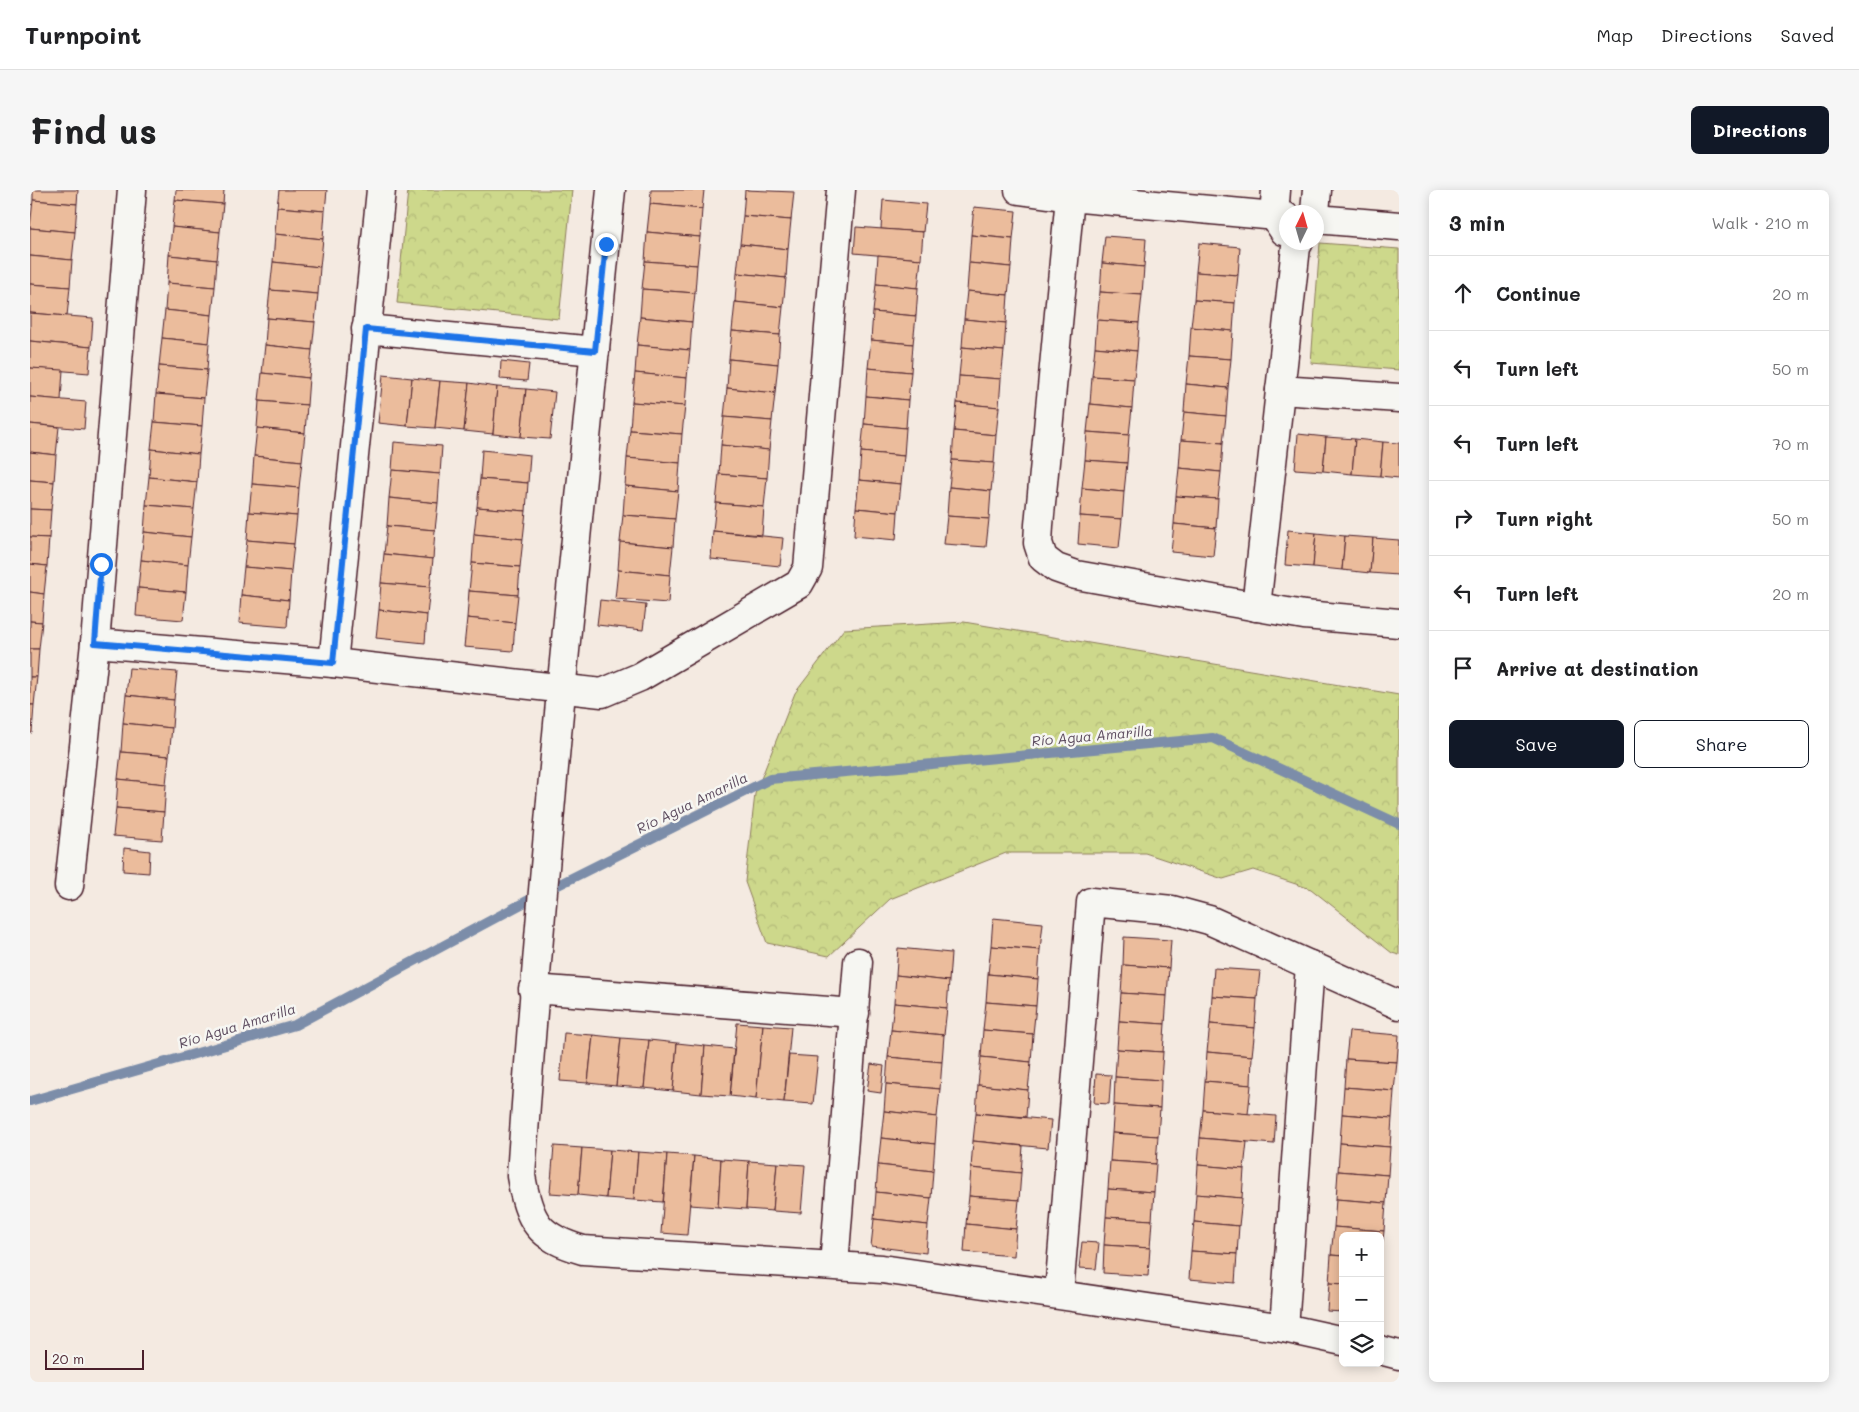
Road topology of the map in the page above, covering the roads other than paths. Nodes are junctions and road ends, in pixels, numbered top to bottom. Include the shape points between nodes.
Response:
1 (132, 190) edge
2 (381, 190) edge
3 (611, 190) edge
4 (841, 190) edge
5 (1020, 190) edge
6 (1317, 190) edge
7 (1070, 197) junction
8 (1316, 205) edge
9 (1324, 220) edge
10 (1279, 226) edge
11 (1399, 226) edge
12 (1286, 250) edge
13 (366, 329) junction
14 (595, 351) junction
15 (1280, 390) junction
16 (1399, 398) edge
17 (1256, 607) junction
18 (1399, 623) edge
19 (95, 643) junction
20 (333, 663) junction
21 (561, 689) junction
22 (69, 886) dead end
23 (858, 962) dead end
24 (1310, 965) junction
25 (533, 989) junction
26 (1399, 1005) edge
27 (855, 1013) junction
28 (834, 1265) junction
29 (1059, 1293) junction
30 (1284, 1328) junction
31 (1339, 1341) edge
32 (1384, 1351) edge
33 (1399, 1355) edge

1 - 19 street
2 - 13 street
3 - 14 street
4 - 21 street via 808,568 799,584 640,677 602,693
5 - 7 street
6 - 8 street
7 - 10 street
7 - 17 street via 1039,525 1038,543 1043,558 1056,568 1076,575
9 - 11 street
12 - 15 street
13 - 14 street
13 - 20 street
14 - 21 street
15 - 16 street
15 - 17 street
17 - 18 street via 1304,615
19 - 20 street
19 - 22 street
20 - 21 street
21 - 25 street
23 - 27 street
24 - 26 street
24 - 29 street via 1209,920 1172,910 1091,902
24 - 30 street
25 - 27 street
25 - 28 street via 521,1176 526,1204 538,1227 559,1243 583,1250
27 - 28 street
28 - 29 street
29 - 30 street
30 - 31 street
32 - 33 street

